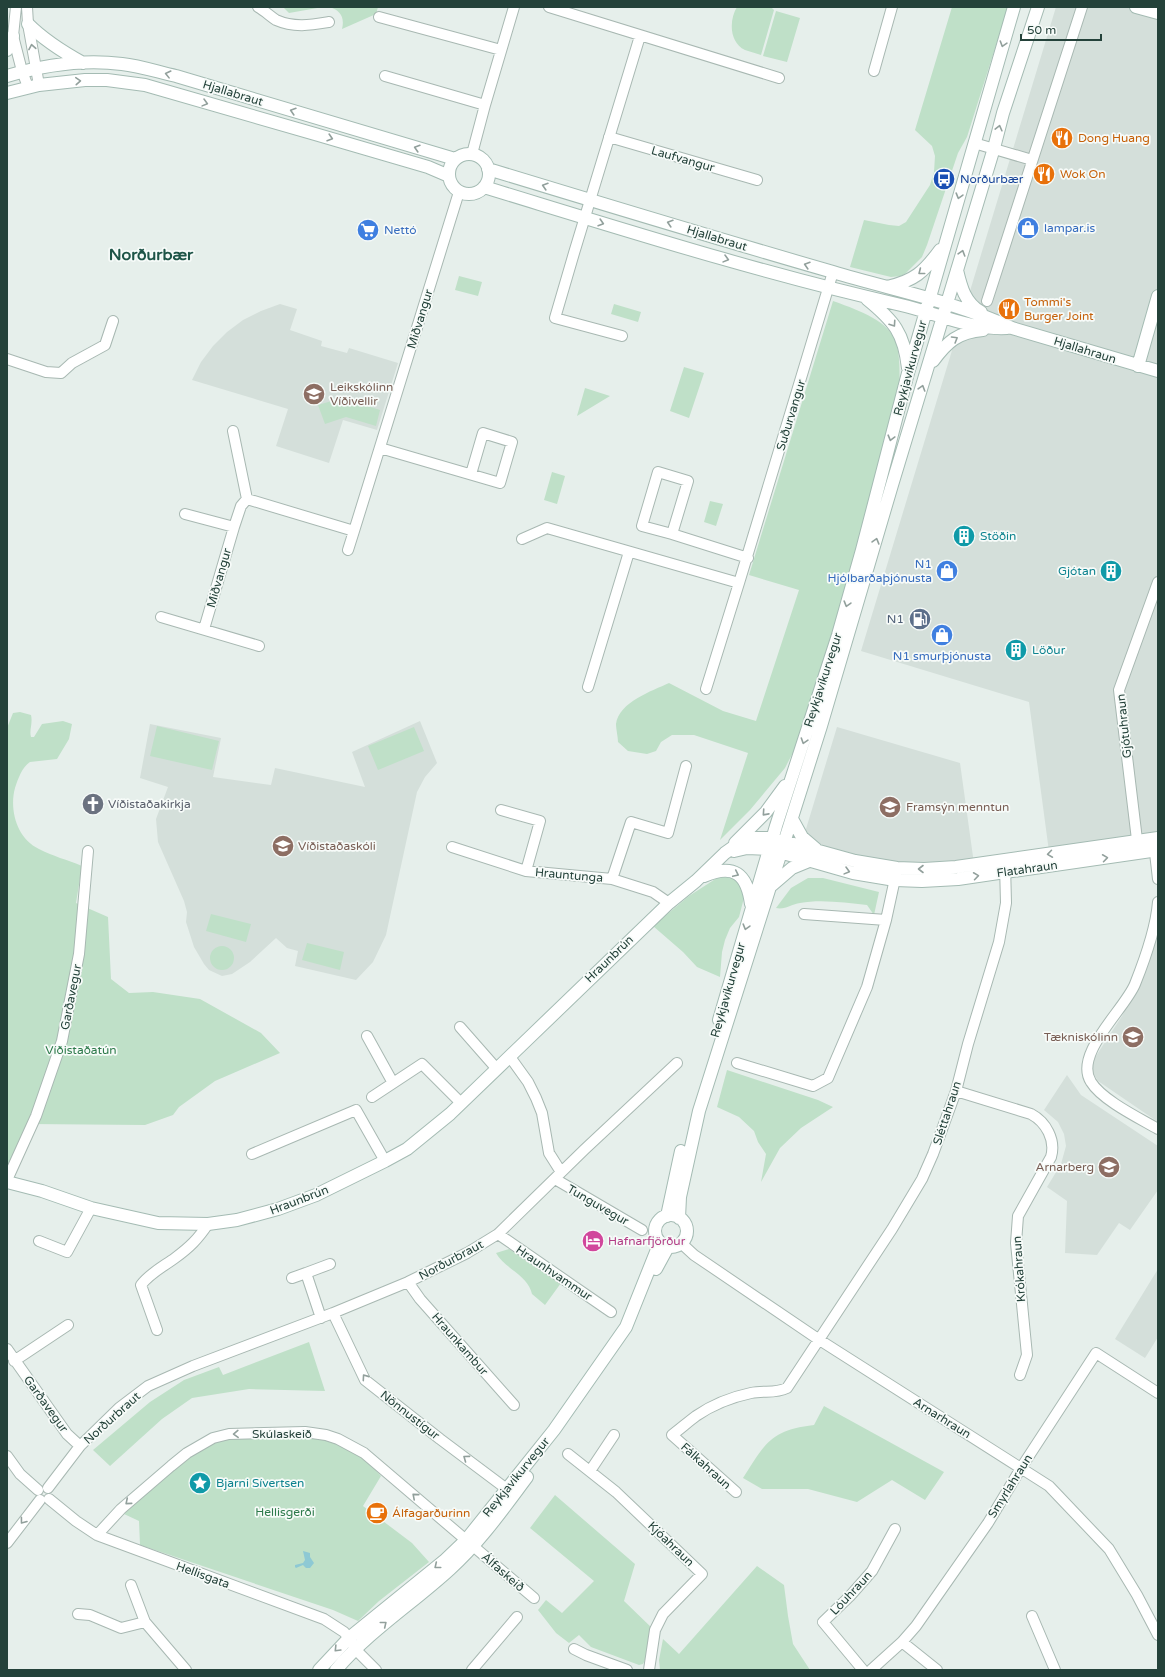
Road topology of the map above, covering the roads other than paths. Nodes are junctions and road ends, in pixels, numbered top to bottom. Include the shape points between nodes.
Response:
1 (16, 7) edge
2 (27, 7) edge
3 (258, 7) edge
4 (514, 7) edge
5 (549, 7) edge
6 (892, 7) edge
7 (1014, 7) edge
8 (1038, 7) edge
9 (1082, 7) edge
10 (1136, 7) edge
11 (1158, 13) edge
12 (379, 17) dead end
13 (329, 22) dead end
14 (28, 24) junction
15 (13, 36) junction
16 (640, 36) junction
17 (7, 50) edge
18 (501, 50) junction
19 (82, 63) junction
20 (35, 68) junction
21 (22, 71) junction
22 (874, 71) dead end
23 (7, 76) edge
24 (385, 76) dead end
25 (779, 78) dead end
26 (34, 86) junction
27 (7, 93) edge
28 (485, 105) junction
29 (609, 137) junction
30 (974, 143) junction
31 (994, 148) junction
32 (472, 154) junction
33 (455, 159) junction
34 (1032, 160) junction
35 (488, 169) junction
36 (448, 176) junction
37 (757, 180) dead end
38 (484, 187) junction
39 (459, 192) junction
40 (590, 200) junction
41 (584, 217) junction
42 (946, 242) junction
43 (957, 270) junction
44 (833, 272) junction
45 (885, 287) junction
46 (829, 288) junction
47 (1158, 296) edge
48 (865, 297) junction
49 (930, 299) junction
50 (987, 301) dead end
51 (947, 304) junction
52 (926, 312) junction
53 (943, 316) junction
54 (113, 321) dead end
55 (997, 325) junction
56 (622, 336) dead end
57 (7, 359) edge
58 (1138, 366) junction
59 (928, 367) junction
60 (1158, 371) edge
61 (908, 373) junction
62 (233, 431) dead end
63 (380, 448) junction
64 (471, 474) junction
65 (247, 499) junction
66 (185, 514) dead end
67 (234, 526) junction
68 (354, 531) junction
69 (672, 534) junction
70 (522, 539) dead end
71 (348, 550) dead end
72 (629, 552) junction
73 (748, 558) junction
74 (1158, 582) edge
75 (739, 583) junction
76 (161, 617) dead end
77 (204, 629) junction
78 (259, 646) dead end
79 (588, 687) dead end
80 (706, 689) dead end
81 (686, 766) dead end
82 (795, 769) junction
83 (501, 810) dead end
84 (792, 819) junction
85 (770, 844) junction
86 (1156, 844) edge
87 (452, 847) dead end
88 (783, 847) junction
89 (1138, 847) junction
90 (816, 850) junction
91 (88, 851) dead end
92 (725, 854) junction
93 (809, 861) junction
94 (1005, 866) junction
95 (526, 871) junction
96 (896, 874) junction
97 (699, 878) junction
98 (612, 879) junction
99 (1158, 879) edge
100 (769, 888) junction
101 (1158, 902) edge
102 (669, 903) junction
103 (752, 908) junction
104 (804, 914) dead end
105 (886, 920) junction
106 (460, 1027) dead end
107 (367, 1036) dead end
108 (510, 1057) junction
109 (678, 1063) dead end
110 (737, 1063) dead end
111 (496, 1068) junction
112 (393, 1082) junction
113 (956, 1091) junction
114 (372, 1097) dead end
115 (461, 1103) junction
116 (1158, 1129) edge
117 (252, 1154) dead end
118 (385, 1161) junction
119 (558, 1176) junction
120 (7, 1181) edge
121 (92, 1208) junction
122 (666, 1216) junction
123 (679, 1218) junction
124 (208, 1224) junction
125 (642, 1230) dead end
126 (498, 1234) junction
127 (38, 1241) dead end
128 (681, 1243) junction
129 (664, 1244) junction
130 (330, 1264) dead end
131 (306, 1273) junction
132 (292, 1278) dead end
133 (408, 1282) junction
134 (611, 1312) dead end
135 (333, 1313) junction
136 (321, 1318) junction
137 (68, 1324) dead end
138 (157, 1330) dead end
139 (818, 1339) junction
140 (7, 1348) edge
141 (14, 1361) junction
142 (1020, 1375) dead end
143 (1158, 1393) edge
144 (514, 1405) dead end
145 (614, 1435) dead end
146 (80, 1446) junction
147 (568, 1454) dead end
148 (7, 1456) edge
149 (1021, 1468) junction
150 (590, 1471) junction
151 (511, 1491) junction
152 (736, 1492) dead end
153 (44, 1494) junction
154 (895, 1529) dead end
155 (97, 1535) junction
156 (7, 1543) edge
157 (470, 1543) junction
158 (131, 1585) dead end
159 (534, 1598) dead end
160 (78, 1614) dead end
161 (517, 1616) dead end
162 (1032, 1616) dead end
163 (146, 1622) junction
164 (1158, 1635) edge
165 (349, 1638) junction
166 (902, 1642) junction
167 (355, 1649) junction
168 (574, 1649) dead end
169 (1053, 1669) edge
170 (186, 1670) edge
171 (319, 1670) edge
172 (336, 1670) edge
173 (376, 1670) edge
174 (472, 1670) edge
175 (626, 1670) edge
176 (649, 1670) edge
177 (864, 1670) edge
178 (871, 1670) edge
179 (936, 1670) edge

1 - 15 street
2 - 14 street
3 - 13 street via 276,19 293,25
4 - 18 street
5 - 16 street
6 - 22 street
7 -> 30 main road, Reykjavíkurvegur
31 -> 8 main road, Reykjavíkurvegur
9 - 34 street
10 - 11 main road
12 - 18 street
14 - 19 main road via 55,46
20 -> 14 street
15 - 17 main road
15 - 21 street
16 - 25 street
16 - 29 street
18 - 28 street
19 - 20 main road, Hjallabraut
33 -> 19 main road, Hjallabraut via 176,76 122,64
20 - 21 main road, Hjallabraut
20 - 26 street
21 - 23 main road, Hjallabraut
21 - 26 street
24 - 28 street
26 - 27 main road, Hjallabraut
26 -> 36 main road, Hjallabraut via 85,80 145,85 428,167
28 - 32 street
29 - 37 street, Laufvangur
29 - 40 street
30 - 31 street
30 -> 42 main road, Reykjavíkurvegur
31 - 34 street
43 -> 31 main road, Reykjavíkurvegur
32 - 33 main road
32 - 35 main road via 481,158
33 - 36 main road
34 - 50 street
35 - 38 main road via 488,181
40 -> 35 main road, Hjallabraut
36 - 39 main road
38 - 39 main road via 468,194
38 - 41 main road, Hjallabraut
39 - 63 street, Miðvangur
40 - 41 street
44 -> 40 main road, Hjallabraut
41 -> 46 main road, Hjallabraut
41 - 56 street via 556,318
42 -> 45 main road via 923,271 908,282
42 - 49 main road, Reykjavíkurvegur
43 - 51 main road, Reykjavíkurvegur
43 - 55 main road via 964,295 971,305
44 - 45 main road, Hjallabraut
44 - 46 street, Suðurvangur
45 - 49 main road, Hjallabraut
46 - 48 main road, Hjallabraut
46 - 73 street, Suðurvangur
47 - 58 main road
48 - 52 main road, Hjallabraut
48 -> 61 main road via 894,324 905,349
49 - 51 main road, Hjallabraut
49 - 52 main road, Reykjavíkurvegur
51 - 53 main road, Reykjavíkurvegur
51 - 55 main road, Hjallahraun
52 - 53 main road, Hjallabraut
52 - 61 main road, Reykjavíkurvegur
53 - 55 main road, Hjallahraun via 970,324
53 - 59 main road, Reykjavíkurvegur
54 - 57 street via 105,345 72,363 61,373 46,372
55 - 58 main road, Hjallahraun
59 -> 55 main road via 953,339 971,331
58 - 60 main road, Hjallahraun
84 -> 59 main road, Reykjavíkurvegur
61 -> 82 main road, Reykjavíkurvegur via 840,628
62 - 65 street
63 - 64 street
63 - 68 street, Miðvangur
64 - 64 street via 483,434 512,442 500,483
65 - 67 street, Miðvangur via 241,506
65 - 68 street
66 - 67 street
67 - 77 street, Miðvangur
68 - 71 street, Miðvangur
69 - 69 street via 688,481 658,472 642,526
69 - 73 street
70 - 72 street via 547,528
72 - 75 street
72 - 79 street
73 - 75 street, Suðurvangur
74 - 89 street, Gjótuhraun via 1119,690
75 - 80 street, Suðurvangur
76 - 77 street
77 - 78 street
81 - 98 street, Hrauntunga via 668,832 631,822
82 - 85 main road, Reykjavíkurvegur
82 -> 92 main road via 766,812
83 - 95 street, Hrauntunga via 540,821
84 - 88 main road, Reykjavíkurvegur
84 - 90 main road via 802,837
85 - 88 main road, Hraunbrún
85 - 92 main road, Hraunbrún via 756,838 742,841
85 - 103 main road, Reykjavíkurvegur
86 - 89 main road, Flatahraun
86 - 99 street
87 - 95 street, Hrauntunga
88 - 90 main road, Flatahraun
88 - 93 main road, Flatahraun
88 - 100 main road, Reykjavíkurvegur
89 - 94 main road, Flatahraun
90 - 96 main road, Flatahraun
91 - 120 street, Garðavegur via 79,954 62,1041 36,1116
92 - 97 main road, Hraunbrún
93 -> 96 main road, Flatahraun via 853,873
93 - 100 main road via 792,868
94 - 96 main road, Flatahraun via 950,867
94 - 113 street, Sléttahraun via 1006,903 999,942
95 - 98 street, Hrauntunga
96 - 105 street
97 - 102 main road, Hraunbrún
97 -> 103 main road via 714,871 737,873 748,886
98 - 102 street, Hrauntunga via 654,892
100 - 123 main road, Reykjavíkurvegur via 698,1111 680,1197
101 - 116 street via 1157,915 1134,985 1094,1045 1087,1061 1090,1082 1100,1093
102 - 108 main road, Hraunbrún
103 -> 122 main road, Reykjavíkurvegur via 690,1114
104 - 105 street
105 - 110 street via 867,987 828,1078 814,1086
106 - 111 street
107 - 112 street
108 - 111 main road, Hraunbrún
108 - 119 street via 536,1098 542,1113 549,1153
109 - 119 street, Norðurbraut
111 - 115 main road, Hraunbrún
112 - 114 street
112 - 115 street via 422,1064
113 - 139 street, Sléttahraun via 934,1154 922,1179 892,1229
113 - 142 street, Krókahraun via 1030,1114 1040,1119 1051,1136 1051,1157 1018,1216 1016,1230 1027,1355
115 - 118 main road, Hraunbrún via 417,1140
117 - 118 street via 356,1110
118 - 124 main road, Hraunbrún via 316,1195 278,1209 237,1220
119 - 125 street, Tunguvegur
119 - 126 street, Norðurbraut
120 - 121 main road, Hraunbrún
121 - 124 main road, Hraunbrún via 158,1223
121 - 127 street via 67,1252
122 - 123 main road
122 - 129 main road via 656,1227 656,1237
123 - 128 main road via 684,1222 686,1229 685,1238
124 - 138 street via 198,1239 146,1278 141,1285
126 - 133 street, Norðurbraut via 453,1261
126 - 134 street, Hraunhvammur
128 - 129 main road via 674,1247
128 - 139 street, Arnarhraun via 694,1255
129 - 151 main road, Reykjavíkurvegur via 626,1327
130 - 131 street
131 - 132 street
131 - 136 street
133 - 135 street, Norðurbraut
133 - 144 street, Hraunkambur via 420,1299
135 - 136 street, Norðurbraut
151 -> 135 street, Nönnustígur via 365,1380
136 - 146 street, Norðurbraut via 193,1366 148,1386 119,1408
137 - 141 street
139 - 149 street, Arnarhraun
139 - 152 street, Fálkahraun via 787,1388 779,1392 751,1393 722,1402 695,1417 672,1435
140 - 141 street, Garðavegur
141 - 146 street, Garðavegur via 67,1434
143 - 149 street, Smyrlahraun via 1096,1353
145 - 150 street
146 - 153 street, Norðurbraut
147 - 150 street, Kjóahraun
148 - 153 street, Hellisgata via 20,1474
149 - 164 street, Arnarhraun via 1049,1486 1109,1549 1138,1595
149 - 166 street, Smyrlahraun via 988,1523
150 - 176 street, Kjóahraun via 616,1492 702,1574 663,1614 655,1630
151 - 157 main road, Reykjavíkurvegur
153 - 155 street, Hellisgata
153 -> 156 street, Norðurbraut
154 - 177 street, Lóuhraun via 872,1571 823,1622
157 -> 155 street, Skúlaskeið via 364,1452 338,1439 305,1432 229,1434 213,1438 171,1466 121,1509
155 - 165 street, Hellisgata via 324,1619
157 - 159 street, Álfaskeið
157 -> 165 main road, Reykjavíkurvegur
167 -> 157 main road, Reykjavíkurvegur via 450,1569
158 - 163 street
160 - 163 street via 121,1628
161 - 174 street
162 - 169 street
163 - 170 street
165 - 167 street, Hellisgata
165 -> 171 main road, Reykjavíkurvegur
166 - 178 street, Smyrlahraun
166 - 179 street
167 - 172 main road, Reykjavíkurvegur
167 - 173 street, Hellisgata
168 - 175 street

